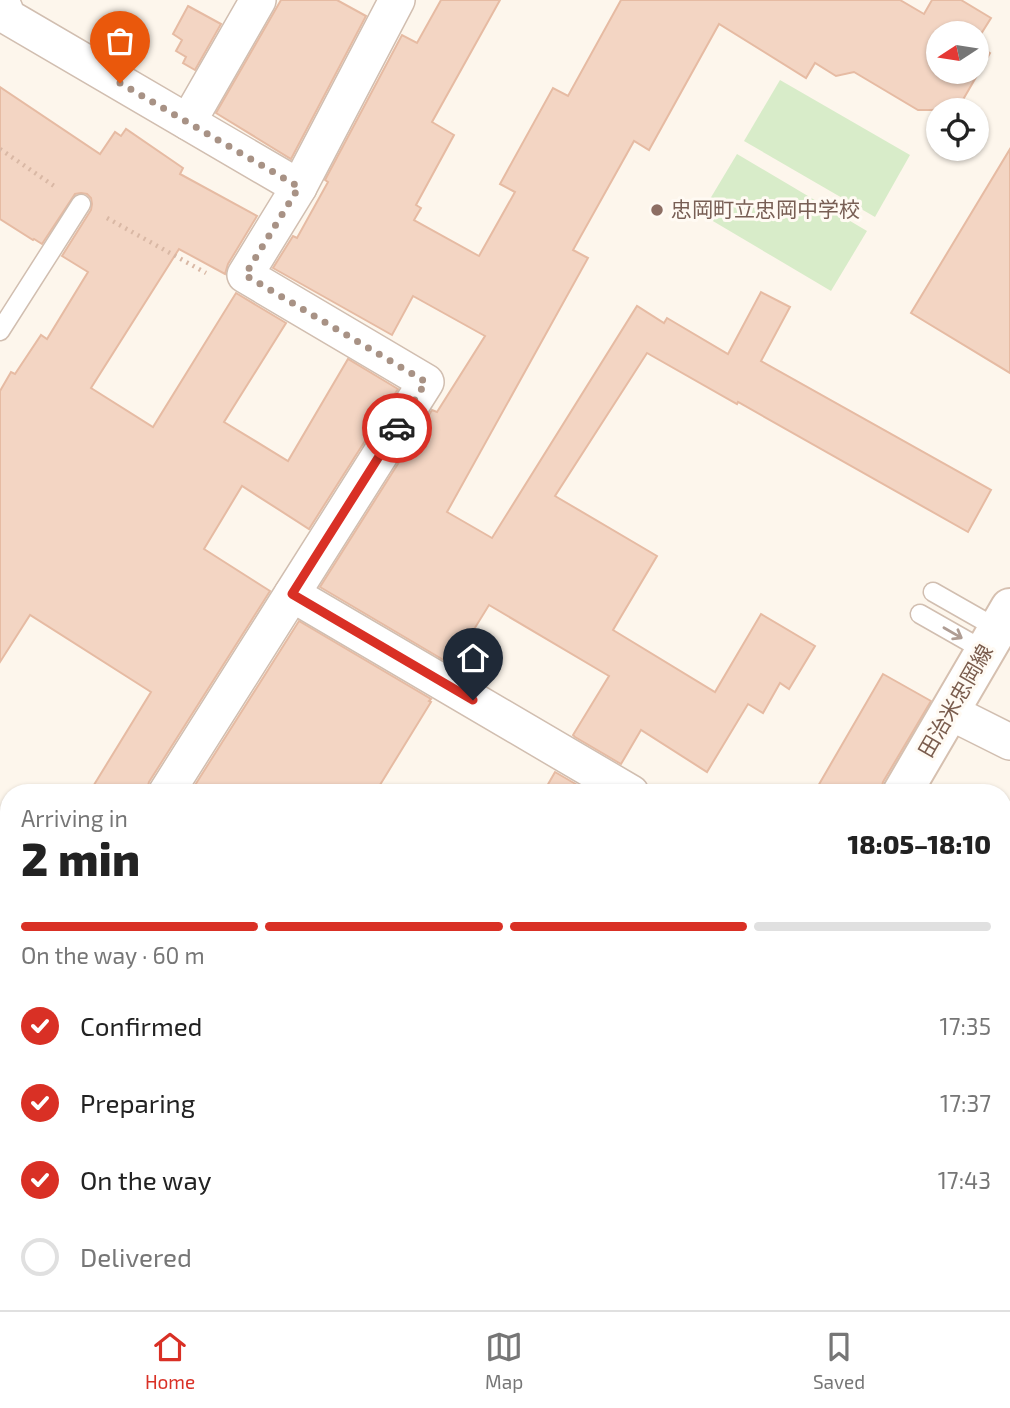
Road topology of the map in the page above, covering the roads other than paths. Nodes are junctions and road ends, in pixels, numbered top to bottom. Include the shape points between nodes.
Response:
1 (1, 0) edge
2 (258, 0) edge
3 (397, 0) edge
4 (188, 122) junction
5 (299, 187) junction
6 (81, 204) road end
7 (0, 331) edge
8 (933, 592) dead end
9 (292, 594) junction
10 (920, 614) dead end
11 (998, 629) edge
12 (950, 712) junction
13 (1010, 742) edge
14 (172, 784) edge
15 (616, 784) edge
16 (907, 784) edge

1 - 4 street via 8,17
2 - 4 street
3 - 5 street
4 - 5 street
5 - 9 street via 245,275 426,382
6 - 7 lane
8 - 11 lane
9 - 14 street
9 - 15 street
10 -> 11 lane
11 - 12 main road, 田治米忠岡線
12 - 13 street
12 - 16 main road, 田治米忠岡線

